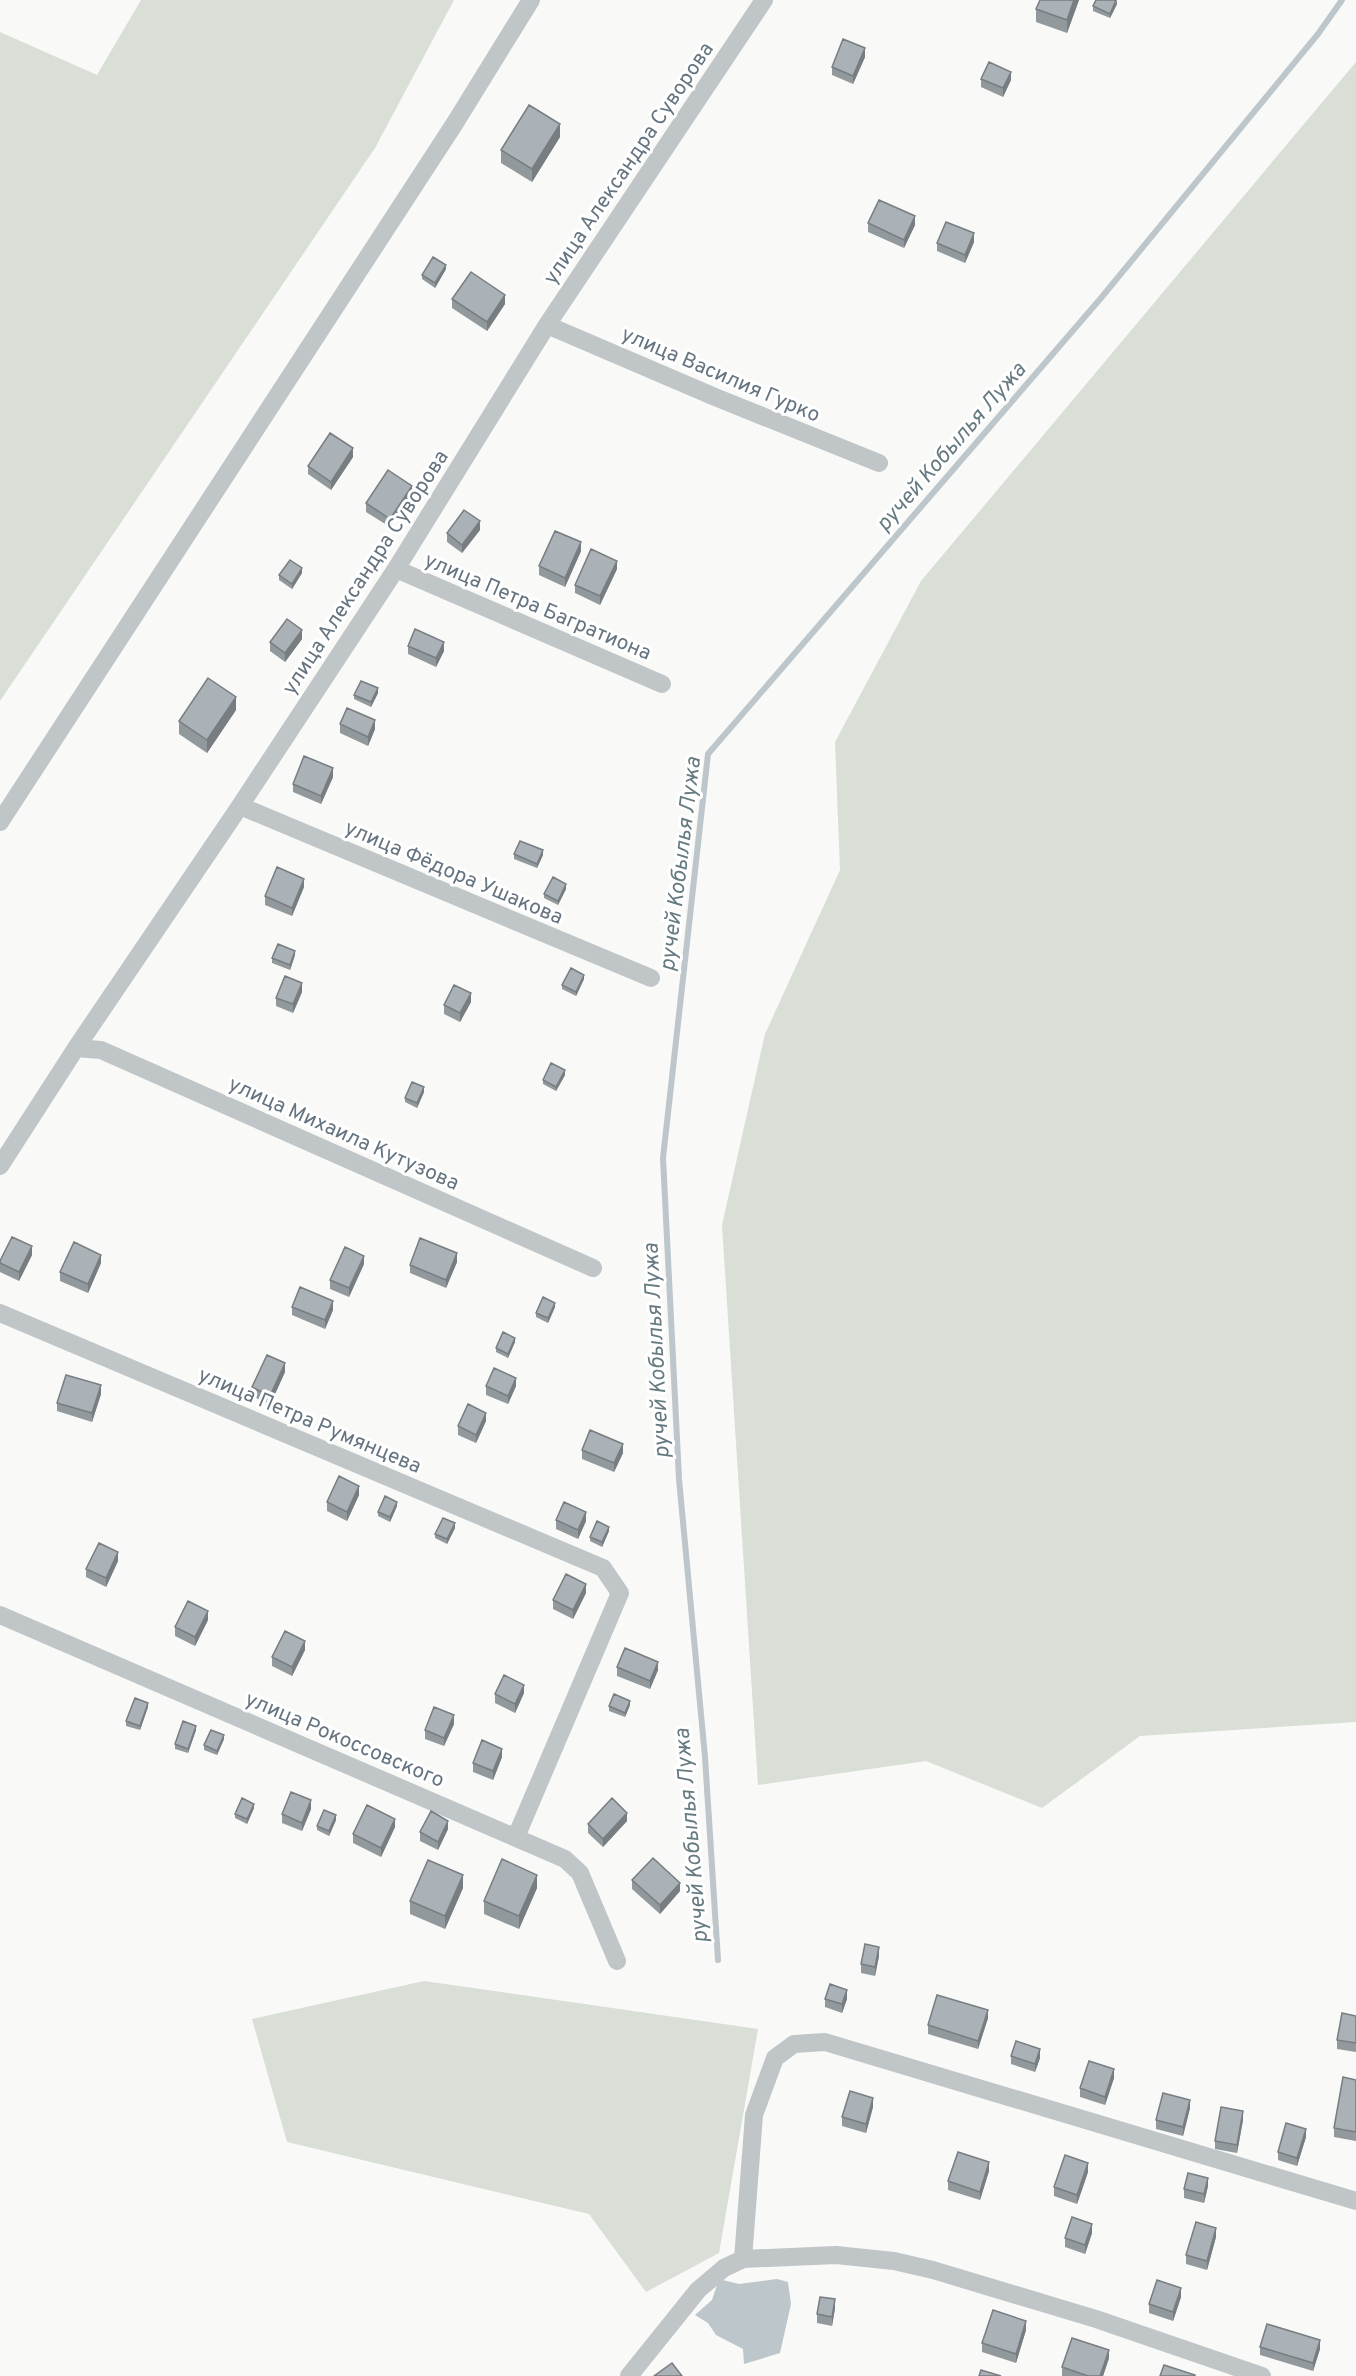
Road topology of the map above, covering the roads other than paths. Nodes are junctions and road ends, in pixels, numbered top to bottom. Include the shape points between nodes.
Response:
1 (531, 0) edge
2 (764, 0) edge
3 (547, 325) junction
4 (879, 463) dead end
5 (396, 569) junction
6 (662, 684) dead end
7 (240, 806) junction
8 (0, 822) edge
9 (651, 978) dead end
10 (76, 1048) junction
11 (0, 1166) edge
12 (593, 1268) dead end
13 (0, 1313) edge
14 (0, 1616) edge
15 (516, 1837) junction
16 (617, 1961) dead end
17 (1356, 2200) edge
18 (743, 2259) junction
19 (629, 2376) edge
20 (1262, 2376) edge

1 - 8 street
2 - 3 street, улица Александра Суворова
3 - 4 street, улица Василия Гурко
3 - 5 street, улица Александра Суворова
5 - 6 street, улица Петра Багратиона
5 - 7 street, улица Александра Суворова
7 - 9 street, улица Фёдора Ушакова
7 - 10 street, улица Александра Суворова
10 - 11 street, улица Александра Суворова
10 - 12 street, улица Михаила Кутузова via 101,1050
13 - 15 street, улица Петра Румянцева via 603,1568 620,1593
14 - 15 street, улица Рокоссовского
15 - 16 street, улица Рокоссовского via 565,1859 580,1873
17 - 18 street via 825,2042 794,2044 775,2058 754,2115
18 - 19 street via 724,2268 698,2290
18 - 20 street via 836,2255 894,2261 1096,2319

